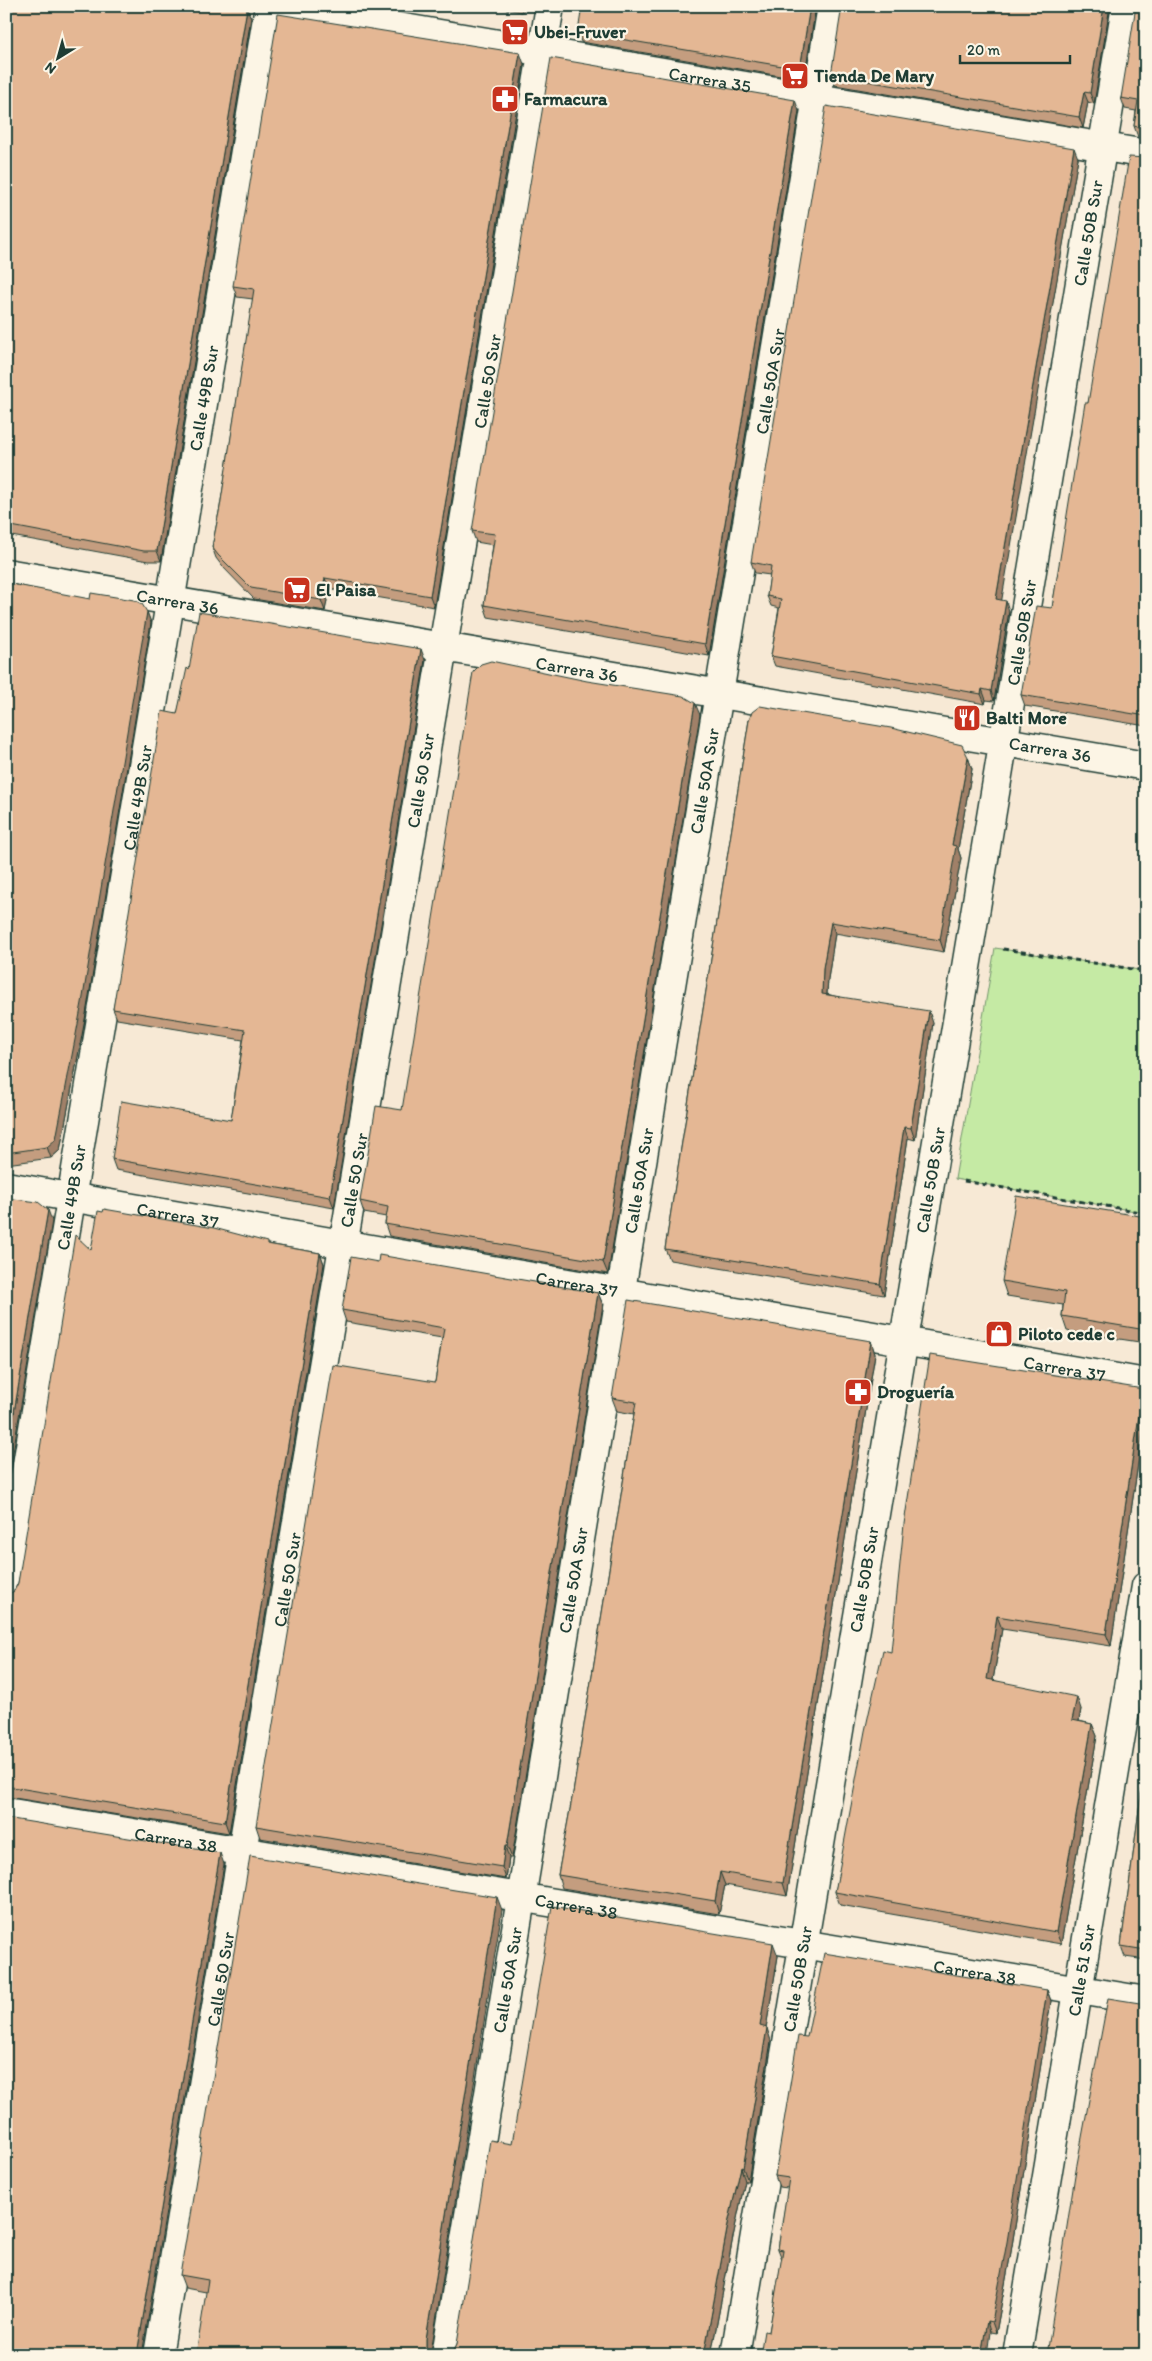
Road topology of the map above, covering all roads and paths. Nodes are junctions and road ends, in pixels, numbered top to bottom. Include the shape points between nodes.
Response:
1 (269, 6) edge
2 (274, 6) edge
3 (550, 6) edge
4 (832, 6) edge
5 (1126, 6) edge
6 (542, 52) junction
7 (818, 99) junction
8 (1103, 147) junction
9 (1146, 154) edge
10 (6, 573) edge
11 (170, 601) junction
12 (443, 647) junction
13 (720, 694) junction
14 (1004, 742) junction
15 (1146, 766) edge
16 (995, 948) dead end
17 (1146, 971) edge
18 (955, 1179) dead end
19 (6, 1186) edge
20 (72, 1197) junction
21 (1146, 1213) edge
22 (343, 1244) junction
23 (620, 1292) junction
24 (904, 1341) junction
25 (1146, 1383) edge
26 (1146, 1586) edge
27 (6, 1591) edge
28 (6, 1812) edge
29 (242, 1852) junction
30 (521, 1897) junction
31 (803, 1944) junction
32 (1078, 1990) junction
33 (1146, 2001) edge
34 (158, 2355) edge
35 (446, 2355) edge
36 (734, 2355) edge
37 (1017, 2355) edge

1 - 11 street, Calle 49B Sur
2 - 6 street, Carrera 35
3 - 6 street, Calle 50 Sur
4 - 7 street, Calle 50A Sur
5 - 8 street, Calle 50B Sur
6 - 7 street, Carrera 35
6 - 12 street, Calle 50 Sur
7 - 8 street, Carrera 35
7 - 13 street, Calle 50A Sur
8 - 9 street, Carrera 35
8 - 14 street, Calle 50B Sur
10 - 11 street, Carrera 36
11 - 12 street, Carrera 36
11 - 20 street, Calle 49B Sur
12 - 13 street, Carrera 36
12 - 22 street, Calle 50 Sur
13 - 14 street, Carrera 36
13 - 23 street, Calle 50A Sur
14 - 15 street, Carrera 36
14 - 24 street, Calle 50B Sur
16 - 17 path
18 - 21 path
19 - 20 street, Carrera 37
20 - 22 street, Carrera 37
20 - 27 street, Calle 49B Sur
22 - 23 street, Carrera 37
22 - 29 street, Calle 50 Sur
23 - 24 street, Carrera 37
23 - 30 street, Calle 50A Sur
24 - 25 street, Carrera 37
24 - 31 street, Calle 50B Sur
26 - 32 street, Calle 51 Sur
28 - 29 street, Carrera 38
29 - 30 street, Carrera 38
29 - 34 street, Calle 50 Sur
30 - 31 street, Carrera 38
30 - 35 street, Calle 50A Sur
31 - 32 street, Carrera 38
31 - 36 street, Calle 50B Sur
32 - 33 street, Carrera 38
32 - 37 street, Calle 51 Sur

